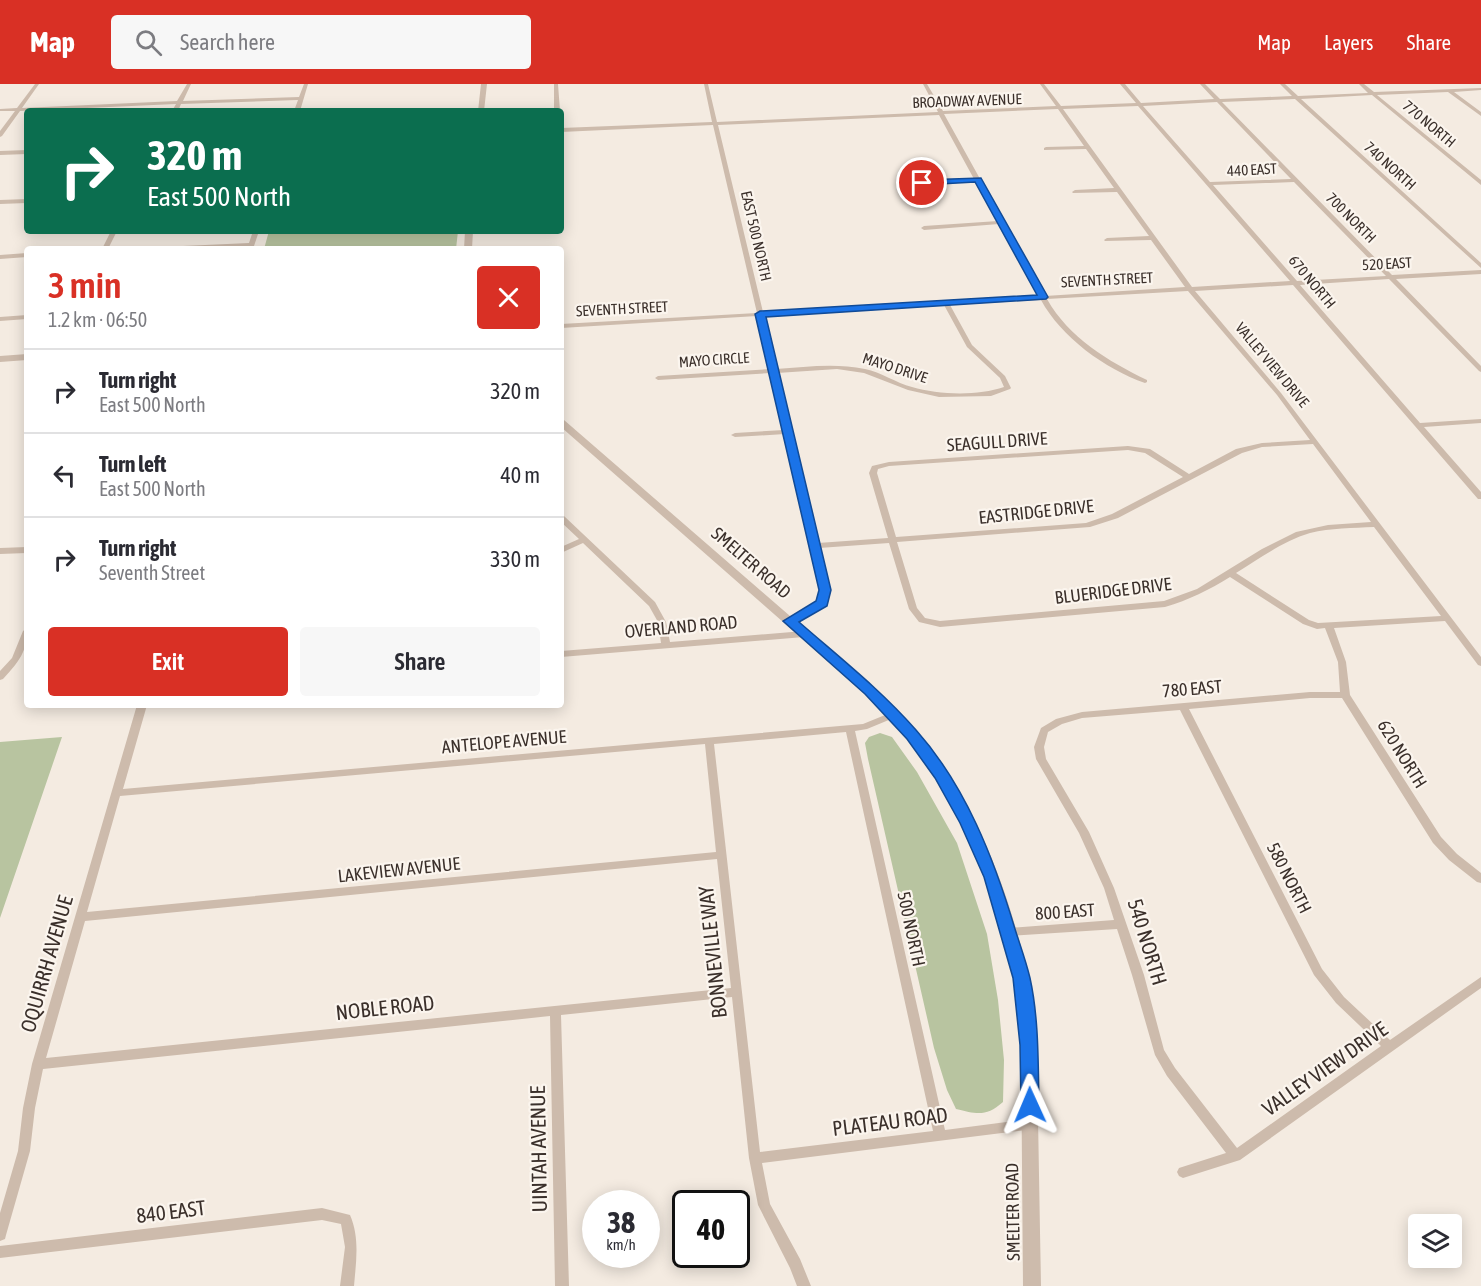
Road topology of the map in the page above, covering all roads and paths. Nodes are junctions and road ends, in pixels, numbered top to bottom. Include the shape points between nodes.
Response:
1 (37, 84) edge
2 (189, 84) edge
3 (306, 84) edge
4 (484, 84) edge
5 (556, 84) edge
6 (706, 84) edge
7 (925, 84) edge
8 (1042, 84) edge
9 (1122, 84) edge
10 (1202, 84) edge
11 (1282, 84) edge
12 (1361, 84) edge
13 (1481, 90) edge
14 (1450, 91) junction
15 (1374, 94) junction
16 (301, 98) junction
17 (1297, 98) junction
18 (180, 102) junction
19 (1220, 102) junction
20 (1141, 105) junction
21 (42, 108) edge
22 (177, 108) edge
23 (298, 108) edge
24 (481, 108) edge
25 (556, 108) edge
26 (19, 109) junction
27 (24, 109) edge
28 (1060, 109) junction
29 (0, 110) edge
30 (941, 114) junction
31 (1481, 114) edge
32 (715, 123) junction
33 (564, 130) edge
34 (0, 135) edge
35 (1088, 147) junction
36 (1046, 149) dead end
37 (24, 152) edge
38 (0, 153) edge
39 (978, 180) junction
40 (1296, 180) junction
41 (1481, 183) edge
42 (904, 184) dead end
43 (1209, 184) junction
44 (1118, 190) junction
45 (1075, 192) dead end
46 (24, 201) edge
47 (0, 202) edge
48 (1001, 222) junction
49 (924, 228) dead end
50 (1153, 238) junction
51 (1107, 240) dead end
52 (24, 255) edge
53 (0, 257) edge
54 (1481, 266) edge
55 (1481, 272) edge
56 (1392, 277) junction
57 (1295, 283) junction
58 (1190, 288) junction
59 (1043, 297) junction
60 (945, 303) junction
61 (760, 314) junction
62 (24, 317) edge
63 (0, 319) edge
64 (564, 326) edge
65 (24, 357) edge
66 (0, 359) edge
67 (773, 370) junction
68 (1481, 370) edge
69 (658, 378) dead end
70 (1145, 381) dead end
71 (1481, 420) edge
72 (564, 425) edge
73 (1418, 425) junction
74 (788, 432) junction
75 (735, 435) dead end
76 (1315, 442) junction
77 (1189, 478) junction
78 (1481, 497) edge
79 (564, 521) edge
80 (1377, 524) junction
81 (584, 540) junction
82 (892, 540) junction
83 (814, 546) junction
84 (564, 549) edge
85 (24, 550) edge
86 (0, 551) edge
87 (1230, 573) junction
88 (1447, 618) junction
89 (790, 621) junction
90 (1329, 627) junction
91 (804, 634) junction
92 (24, 639) edge
93 (666, 645) junction
94 (564, 654) edge
95 (1481, 663) edge
96 (0, 677) edge
97 (1345, 695) junction
98 (1184, 706) junction
99 (141, 708) edge
100 (894, 715) junction
101 (850, 728) junction
102 (1044, 730) joint
103 (709, 741) junction
104 (116, 793) junction
105 (722, 855) junction
106 (1481, 879) edge
107 (80, 917) junction
108 (1122, 924) junction
109 (1009, 932) junction
110 (1481, 982) edge
111 (737, 992) junction
112 (555, 1010) junction
113 (1390, 1047) junction
114 (38, 1064) junction
115 (1030, 1125) junction
116 (940, 1136) junction
117 (1236, 1156) junction
118 (755, 1158) junction
119 (1183, 1172) dead end
120 (0, 1235) edge
121 (0, 1252) edge
122 (347, 1286) edge
123 (562, 1286) edge
124 (804, 1286) edge
125 (1032, 1286) edge

1 - 26 street
2 - 18 street
3 - 16 street
4 - 24 street
5 - 25 street
6 - 32 street, EAST 500 NORTH
7 - 30 street
8 - 28 street, VALLEY VIEW DRIVE
9 - 20 street, 670 NORTH
10 - 19 street, 700 NORTH
11 - 17 street, 740 NORTH
12 - 15 street, 770 NORTH
13 - 14 street, BROADWAY AVENUE
14 - 15 street, BROADWAY AVENUE
14 - 31 street
15 - 17 street, BROADWAY AVENUE
15 - 41 street, 770 NORTH
16 - 18 street
16 - 23 street
17 - 19 street, BROADWAY AVENUE
17 - 54 street, 740 NORTH
18 - 21 street
18 - 22 street
19 - 20 street, BROADWAY AVENUE
19 - 40 street, 700 NORTH
20 - 28 street, BROADWAY AVENUE
20 - 43 street, 670 NORTH
26 - 27 street
26 - 29 street
26 - 34 street
28 - 30 street, BROADWAY AVENUE
28 - 35 street, VALLEY VIEW DRIVE
30 - 32 street, BROADWAY AVENUE
30 - 39 street
32 - 33 street, BROADWAY AVENUE
32 - 61 street, EAST 500 NORTH
35 - 36 street
35 - 44 street, VALLEY VIEW DRIVE
37 - 38 street
39 - 42 street
39 - 48 street
40 - 43 street, 440 EAST
40 - 56 street, 700 NORTH
43 - 57 street, 670 NORTH
44 - 45 street
44 - 50 street, VALLEY VIEW DRIVE
46 - 47 street
48 - 49 street
48 - 59 street
50 - 51 street
50 - 58 street, VALLEY VIEW DRIVE
52 - 53 street
55 - 56 street, 520 EAST
56 - 57 street, 520 EAST
56 - 68 street, 700 NORTH
57 - 58 street, SEVENTH STREET
57 - 73 street, 670 NORTH
58 - 59 street, SEVENTH STREET
58 - 76 street, VALLEY VIEW DRIVE
59 - 60 street, SEVENTH STREET
59 - 70 street via 1058,321 1083,345
60 - 61 street, SEVENTH STREET
60 - 67 street, MAYO DRIVE via 969,346 1003,377 1008,388 991,394 948,396 910,389 856,369
61 - 64 street, SEVENTH STREET
61 - 67 street, EAST 500 NORTH
62 - 63 street
65 - 66 street
67 - 69 street, MAYO CIRCLE
67 - 74 street, EAST 500 NORTH
71 - 73 street
72 - 89 street, SMELTER ROAD
73 - 78 street, 670 NORTH
74 - 75 street
74 - 83 street, EAST 500 NORTH
76 - 77 street, EASTRIDGE DRIVE via 1246,449
76 - 80 street, VALLEY VIEW DRIVE
77 - 82 street, EASTRIDGE DRIVE via 1115,516 1087,525
77 - 82 street, SEAGULL DRIVE via 1147,452 1128,448 881,465 875,468 874,478
79 - 81 street
80 - 87 street, BLUERIDGE DRIVE via 1306,532
80 - 88 street, VALLEY VIEW DRIVE
81 - 84 street
81 - 93 street via 652,604 662,622
82 - 83 street, EASTRIDGE DRIVE
82 - 87 street, BLUERIDGE DRIVE via 913,609 922,620 940,624 1156,606 1189,597
83 - 89 street, EAST 500 NORTH via 825,598
85 - 86 street
87 - 90 street via 1306,622
88 - 90 street
88 - 95 street, VALLEY VIEW DRIVE
89 - 91 street, SMELTER ROAD
90 - 97 street, 620 NORTH via 1342,662
91 - 93 street, OVERLAND ROAD
91 - 100 street, SMELTER ROAD
92 - 96 street via 16,659
93 - 94 street, OVERLAND ROAD
97 - 98 street, 780 EAST
97 - 106 street, 620 NORTH via 1437,840
98 - 102 street, 780 EAST via 1082,715
98 - 113 street, 580 NORTH via 1318,972 1340,1000
99 - 104 street, OQUIRRH AVENUE
100 - 101 street, ANTELOPE AVENUE via 864,727
100 - 109 street, SMELTER ROAD via 940,774 968,822 992,877
101 - 103 street, ANTELOPE AVENUE
101 - 116 street, 500 NORTH
102 - 108 street, 540 NORTH via 1039,747 1046,770 1084,832
103 - 104 street, ANTELOPE AVENUE
103 - 105 street, BONNEVILLE WAY
104 - 107 street, OQUIRRH AVENUE
105 - 107 street, LAKEVIEW AVENUE
105 - 111 street, BONNEVILLE WAY
107 - 114 street, OQUIRRH AVENUE
108 - 109 street, 800 EAST
108 - 117 street, 540 NORTH via 1159,1051
109 - 115 street, SMELTER ROAD via 1021,978 1029,1045
110 - 113 street, VALLEY VIEW DRIVE
111 - 112 street, NOBLE ROAD
111 - 118 street, BONNEVILLE WAY
112 - 114 street, NOBLE ROAD
112 - 123 street, UINTAH AVENUE
113 - 117 street, VALLEY VIEW DRIVE
114 - 120 street, OQUIRRH AVENUE via 24,1151
115 - 116 street, PLATEAU ROAD
115 - 125 street, SMELTER ROAD
116 - 118 street, PLATEAU ROAD
117 - 119 street, VALLEY VIEW DRIVE
118 - 124 street, BONNEVILLE WAY via 764,1205
121 - 122 street, 840 EAST via 322,1215 346,1219 351,1247

